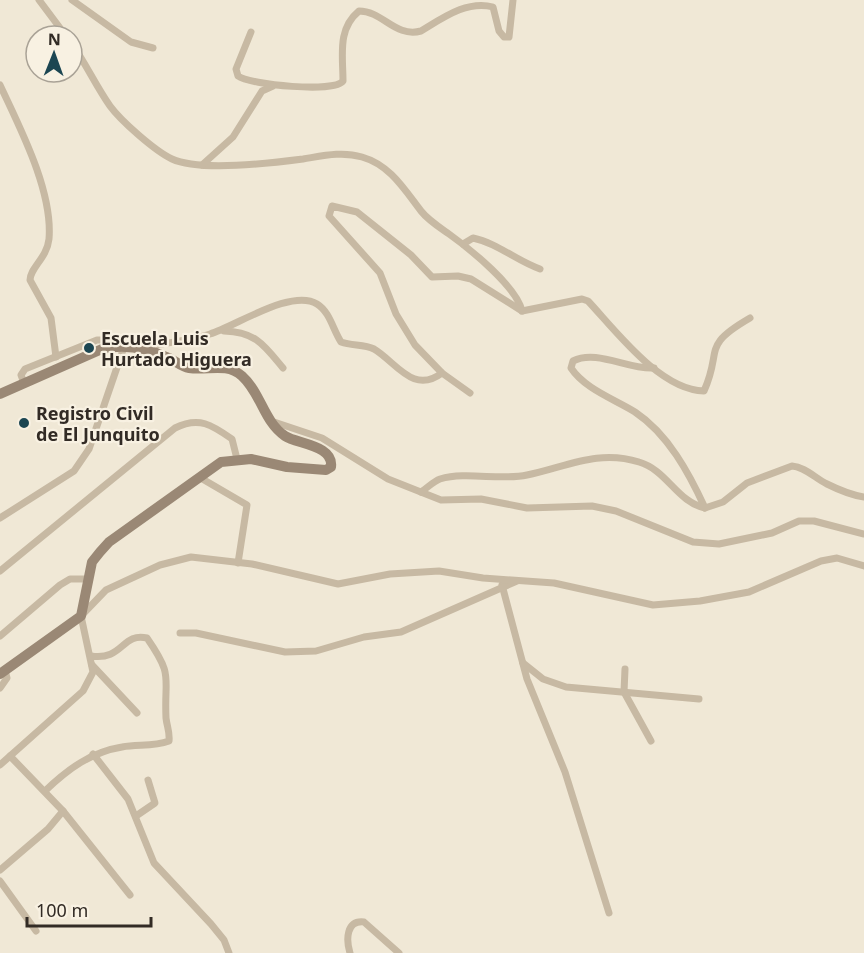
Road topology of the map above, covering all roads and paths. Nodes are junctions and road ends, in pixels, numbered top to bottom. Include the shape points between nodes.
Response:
1 (39, 0) edge
2 (72, 0) edge
3 (513, 0) edge
4 (484, 1) edge
5 (57, 24) edge
6 (251, 32) dead end
7 (153, 48) dead end
8 (84, 60) edge
9 (0, 86) edge
10 (273, 86) junction
11 (202, 165) junction
12 (463, 244) junction
13 (540, 269) dead end
14 (522, 311) junction
15 (750, 318) dead end
16 (221, 330) junction
17 (124, 347) junction
18 (139, 347) junction
19 (56, 357) junction
20 (283, 368) dead end
21 (654, 368) junction
22 (442, 373) junction
23 (24, 383) junction
24 (470, 393) dead end
25 (0, 394) edge
26 (271, 422) junction
27 (237, 459) junction
28 (199, 477) junction
29 (421, 492) junction
30 (864, 497) edge
31 (705, 508) junction
32 (0, 519) edge
33 (864, 534) edge
34 (238, 563) junction
35 (864, 566) edge
36 (0, 570) edge
37 (87, 579) junction
38 (501, 579) junction
39 (518, 580) junction
40 (503, 589) junction
41 (81, 616) junction
42 (180, 633) dead end
43 (0, 636) edge
44 (91, 656) junction
45 (523, 663) junction
46 (92, 665) junction
47 (625, 669) dead end
48 (3, 672) edge
49 (0, 688) edge
50 (624, 692) junction
51 (699, 699) dead end
52 (137, 713) dead end
53 (651, 741) dead end
54 (93, 754) junction
55 (10, 756) junction
56 (0, 765) edge
57 (148, 780) dead end
58 (45, 791) junction
59 (63, 811) junction
60 (136, 816) junction
61 (0, 870) edge
62 (0, 881) edge
63 (129, 895) dead end
64 (609, 913) dead end
65 (36, 931) dead end
66 (229, 953) edge
67 (350, 953) edge
68 (399, 953) edge

1 - 5 street
2 - 7 street via 131,42
3 - 4 street via 509,37 499,31 493,7
4 - 10 street via 467,3 413,33 398,31 369,11 359,11 342,34 340,86
6 - 10 street via 236,69 238,76
8 - 11 street via 111,107 127,122 172,159
9 - 19 street via 22,132 48,209 46,252 30,280 51,318
10 - 11 street via 262,91 233,137
11 - 12 street via 340,154 362,157 393,175 421,212
12 - 13 street via 473,238 486,241
12 - 14 street via 520,300
14 - 21 street via 588,301
14 - 22 street via 471,279 432,277 357,212 332,206 329,216 380,273 396,314 415,345
15 - 21 street via 726,332 715,346 704,391 694,391
16 - 18 street
16 - 20 street via 253,336
16 - 22 street via 282,302 309,300 326,311 342,342 373,349 416,380 430,380
17 - 18 street
17 - 19 street via 122,340 97,340
17 - 23 street via 102,349
17 - 32 street via 89,449 74,471
18 - 26 street via 189,369 232,370 250,385
19 - 23 street via 25,369 21,375
21 - 31 street via 593,357 573,361 571,368 578,378 637,414 673,449
22 - 24 street
23 - 25 street
26 - 27 street via 288,438 329,457 331,467 313,469
26 - 29 street via 322,438 388,479
27 - 28 street via 221,462
27 - 36 street via 232,439 211,424 186,423
28 - 34 street via 247,505
28 - 37 street via 109,542 92,562
29 - 31 street via 439,479 525,476 601,456 649,466 685,500
29 - 33 street via 441,500 481,499 527,508 592,506 616,511 693,542 719,544 772,533 799,521
30 - 31 street via 792,466 747,483 723,502
34 - 38 street via 338,584 390,574 439,572
34 - 41 street via 191,557 160,565 106,590
35 - 39 street via 837,558 749,592 653,605 554,583
37 - 41 street
37 - 43 street via 70,579 60,585
38 - 39 street
38 - 40 street
39 - 40 street
40 - 42 street via 401,632 364,637 316,651 285,652
40 - 45 street
41 - 44 street
41 - 48 street
44 - 46 street
44 - 54 street via 112,656 132,638 147,638 164,663 168,679 166,720 170,732 169,741 155,746 124,746
45 - 50 street via 555,684
45 - 64 street via 565,772
46 - 52 street
46 - 55 street via 93,672 83,691
47 - 50 street
48 - 49 street via 6,678
50 - 51 street
50 - 53 street
54 - 58 street
54 - 60 street via 128,799
55 - 56 street
55 - 58 street
57 - 60 street via 155,803
58 - 59 street
59 - 61 street
59 - 63 street
60 - 66 street via 154,863 211,924
62 - 65 street
67 - 68 street via 348,934 357,921 364,922

